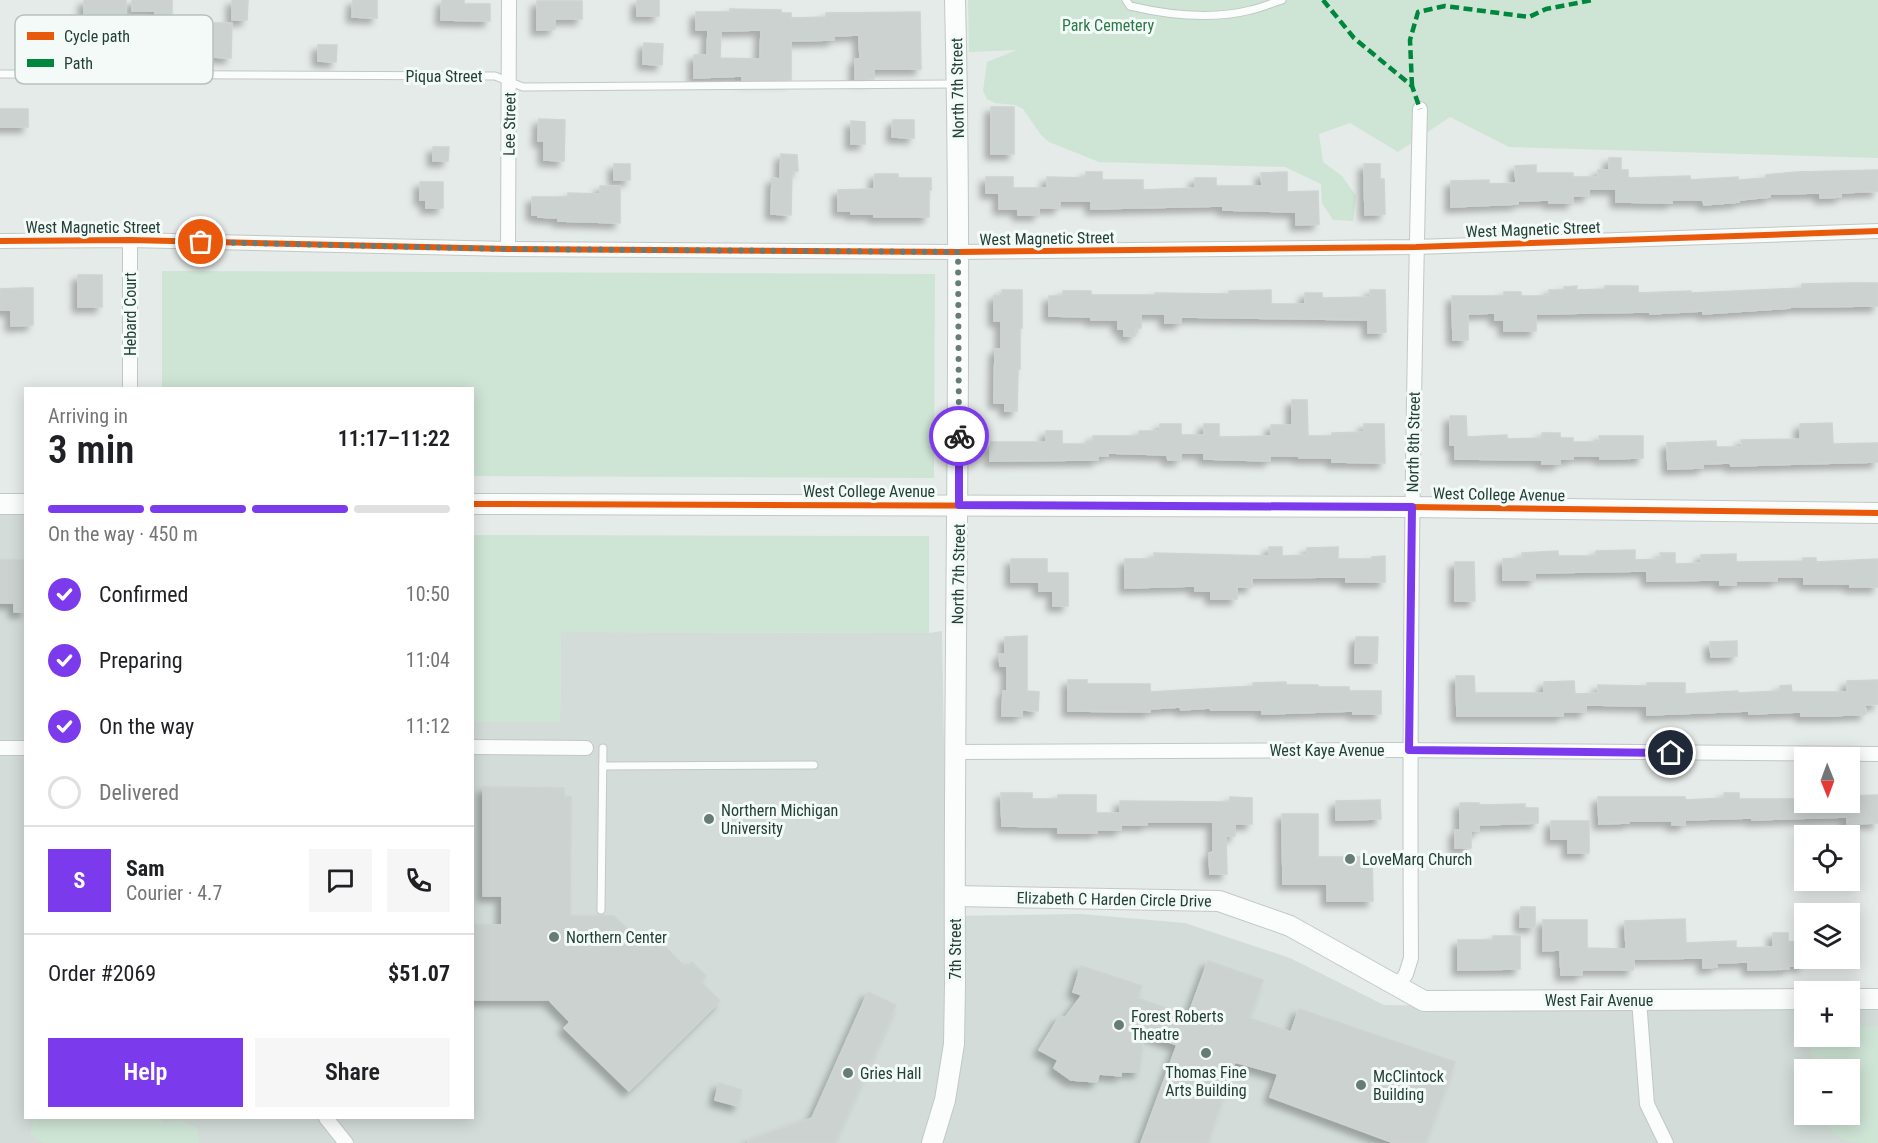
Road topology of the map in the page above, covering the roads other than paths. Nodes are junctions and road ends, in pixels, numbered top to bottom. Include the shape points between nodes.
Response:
1 (509, 0) edge
2 (955, 0) edge
3 (1126, 0) edge
4 (1282, 0) edge
5 (0, 74) edge
6 (15, 74) edge
7 (213, 75) edge
8 (510, 81) junction
9 (957, 84) junction
10 (1420, 109) dead end
11 (1878, 231) edge
12 (130, 240) junction
13 (0, 241) edge
14 (1416, 247) junction
15 (508, 249) junction
16 (958, 252) junction
17 (130, 387) edge
18 (0, 504) edge
19 (24, 504) edge
20 (474, 504) edge
21 (959, 505) junction
22 (1412, 507) junction
23 (1878, 513) edge
24 (474, 747) edge
25 (0, 748) edge
26 (24, 748) edge
27 (586, 748) dead end
28 (603, 748) dead end
29 (1409, 750) junction
30 (956, 752) junction
31 (1878, 754) edge
32 (814, 765) dead end
33 (603, 766) junction
34 (954, 897) junction
35 (600, 910) dead end
36 (1397, 987) junction
37 (1794, 999) edge
38 (1860, 999) edge
39 (1878, 999) edge
40 (1639, 1000) junction
41 (327, 1119) edge
42 (346, 1143) edge
43 (932, 1143) edge
44 (1665, 1143) edge

1 - 8 street, Lee Street
2 - 9 street, North 7th Street
3 - 4 lane via 1130,6 1164,14 1206,15 1250,11
5 - 6 lane, Piqua Street
7 - 8 lane, Piqua Street via 495,76
8 - 9 lane, Piqua Street via 523,87
8 - 15 street, Lee Street
9 - 16 street, North 7th Street
10 - 14 street, North 8th Street
11 - 14 street, West Magnetic Street
12 - 13 street, West Magnetic Street
12 - 15 street, West Magnetic Street
12 - 17 street, Hebard Court
14 - 16 street, West Magnetic Street
14 - 22 street, North 8th Street
15 - 16 street, West Magnetic Street
16 - 21 street, North 7th Street
18 - 19 street
20 - 21 street, West College Avenue
21 - 22 street, West College Avenue
21 - 30 street, North 7th Street
22 - 23 street, West College Avenue
22 - 29 street, North 8th Street
24 - 27 street
25 - 26 street
28 - 33 lane
29 - 30 street, West Kaye Avenue
29 - 31 street, West Kaye Avenue
29 - 36 street, North 8th Street via 1411,958
30 - 34 street, 7th Street
32 - 33 lane
33 - 35 lane
34 - 36 street, Elizabeth C Harden Circle Drive via 1219,901 1290,926
34 - 43 street, 7th Street via 954,1044 945,1100
36 - 40 street, West Fair Avenue via 1424,1001
37 - 40 street, West Fair Avenue
38 - 39 street
40 - 44 street via 1647,1104
41 - 42 street

